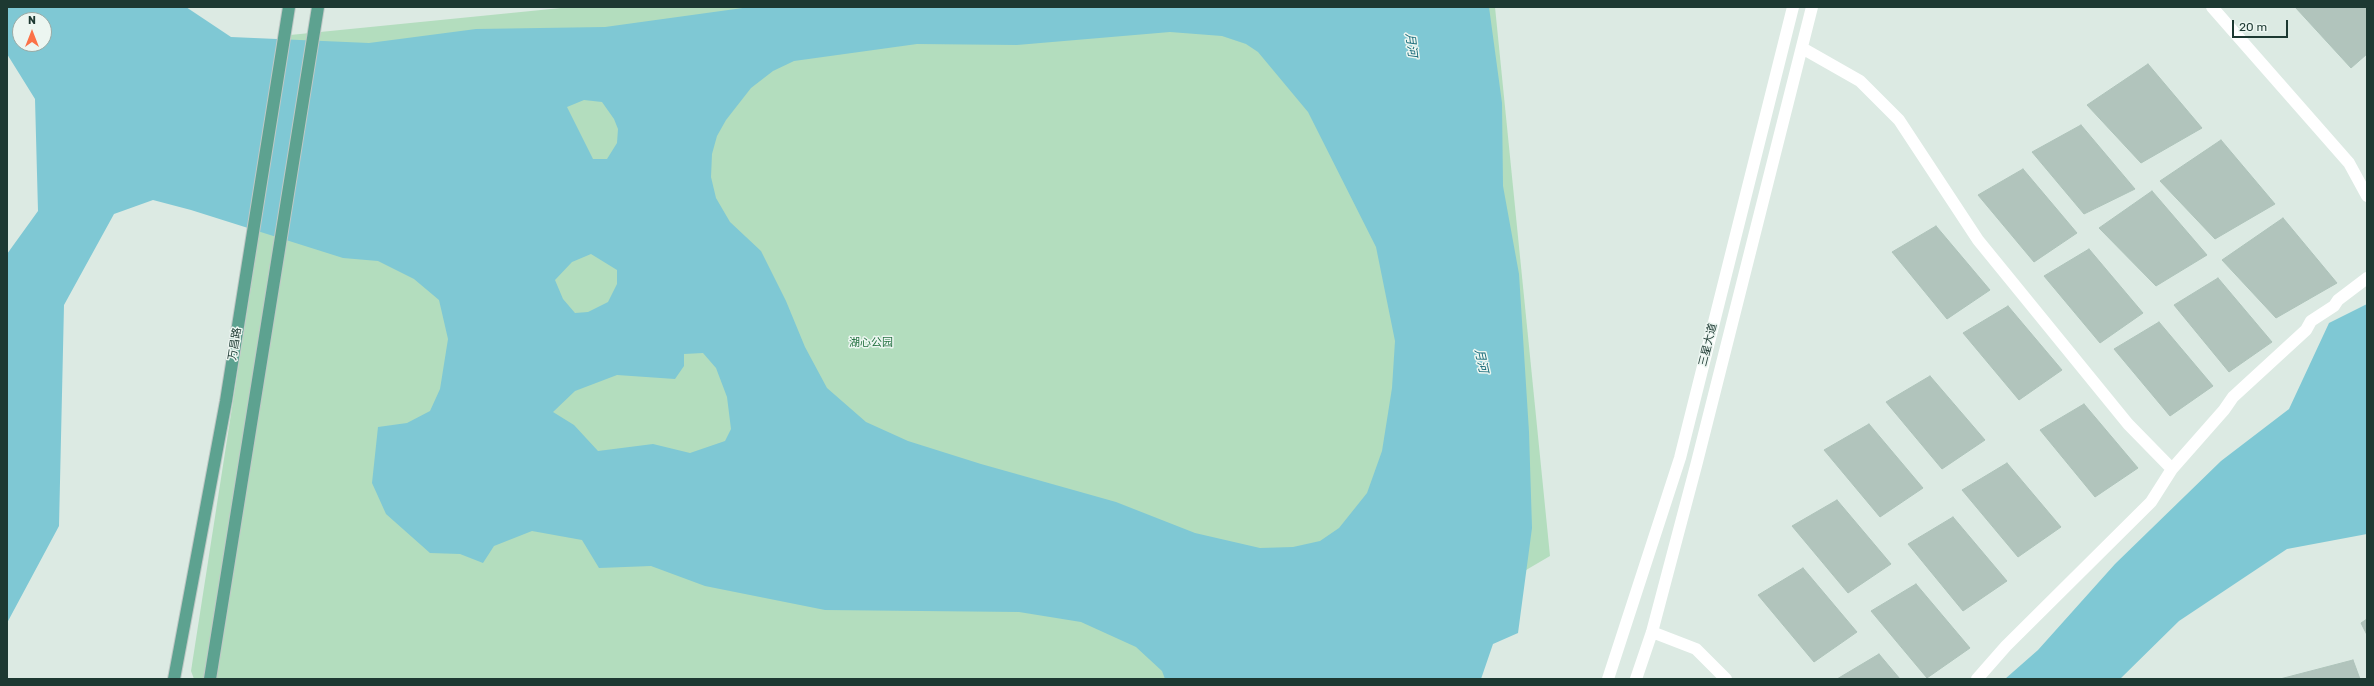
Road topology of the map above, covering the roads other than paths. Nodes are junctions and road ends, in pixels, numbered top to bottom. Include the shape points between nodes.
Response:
1 (289, 7) edge
2 (318, 7) edge
3 (1793, 7) edge
4 (1812, 7) edge
5 (2212, 7) edge
6 (1802, 48) junction
7 (2367, 196) edge
8 (2367, 278) edge
9 (2172, 469) junction
10 (1652, 632) junction
11 (174, 679) edge
12 (210, 679) edge
13 (1608, 679) edge
14 (1636, 679) edge
15 (1726, 679) edge
16 (1977, 679) edge

1 - 11 main road, 万昌路 via 226,401
2 - 12 main road
3 - 13 street, 三星大道 via 1680,458
4 - 6 street, 三星大道
5 - 7 street via 2349,163
6 - 9 street via 1860,81 1899,120 1978,240 2128,424
6 - 10 street, 三星大道
8 - 9 street via 2334,306 2311,321 2306,330 2233,397
9 - 16 street via 2151,502 2006,646
10 - 14 street, 三星大道
10 - 15 street via 1696,649

